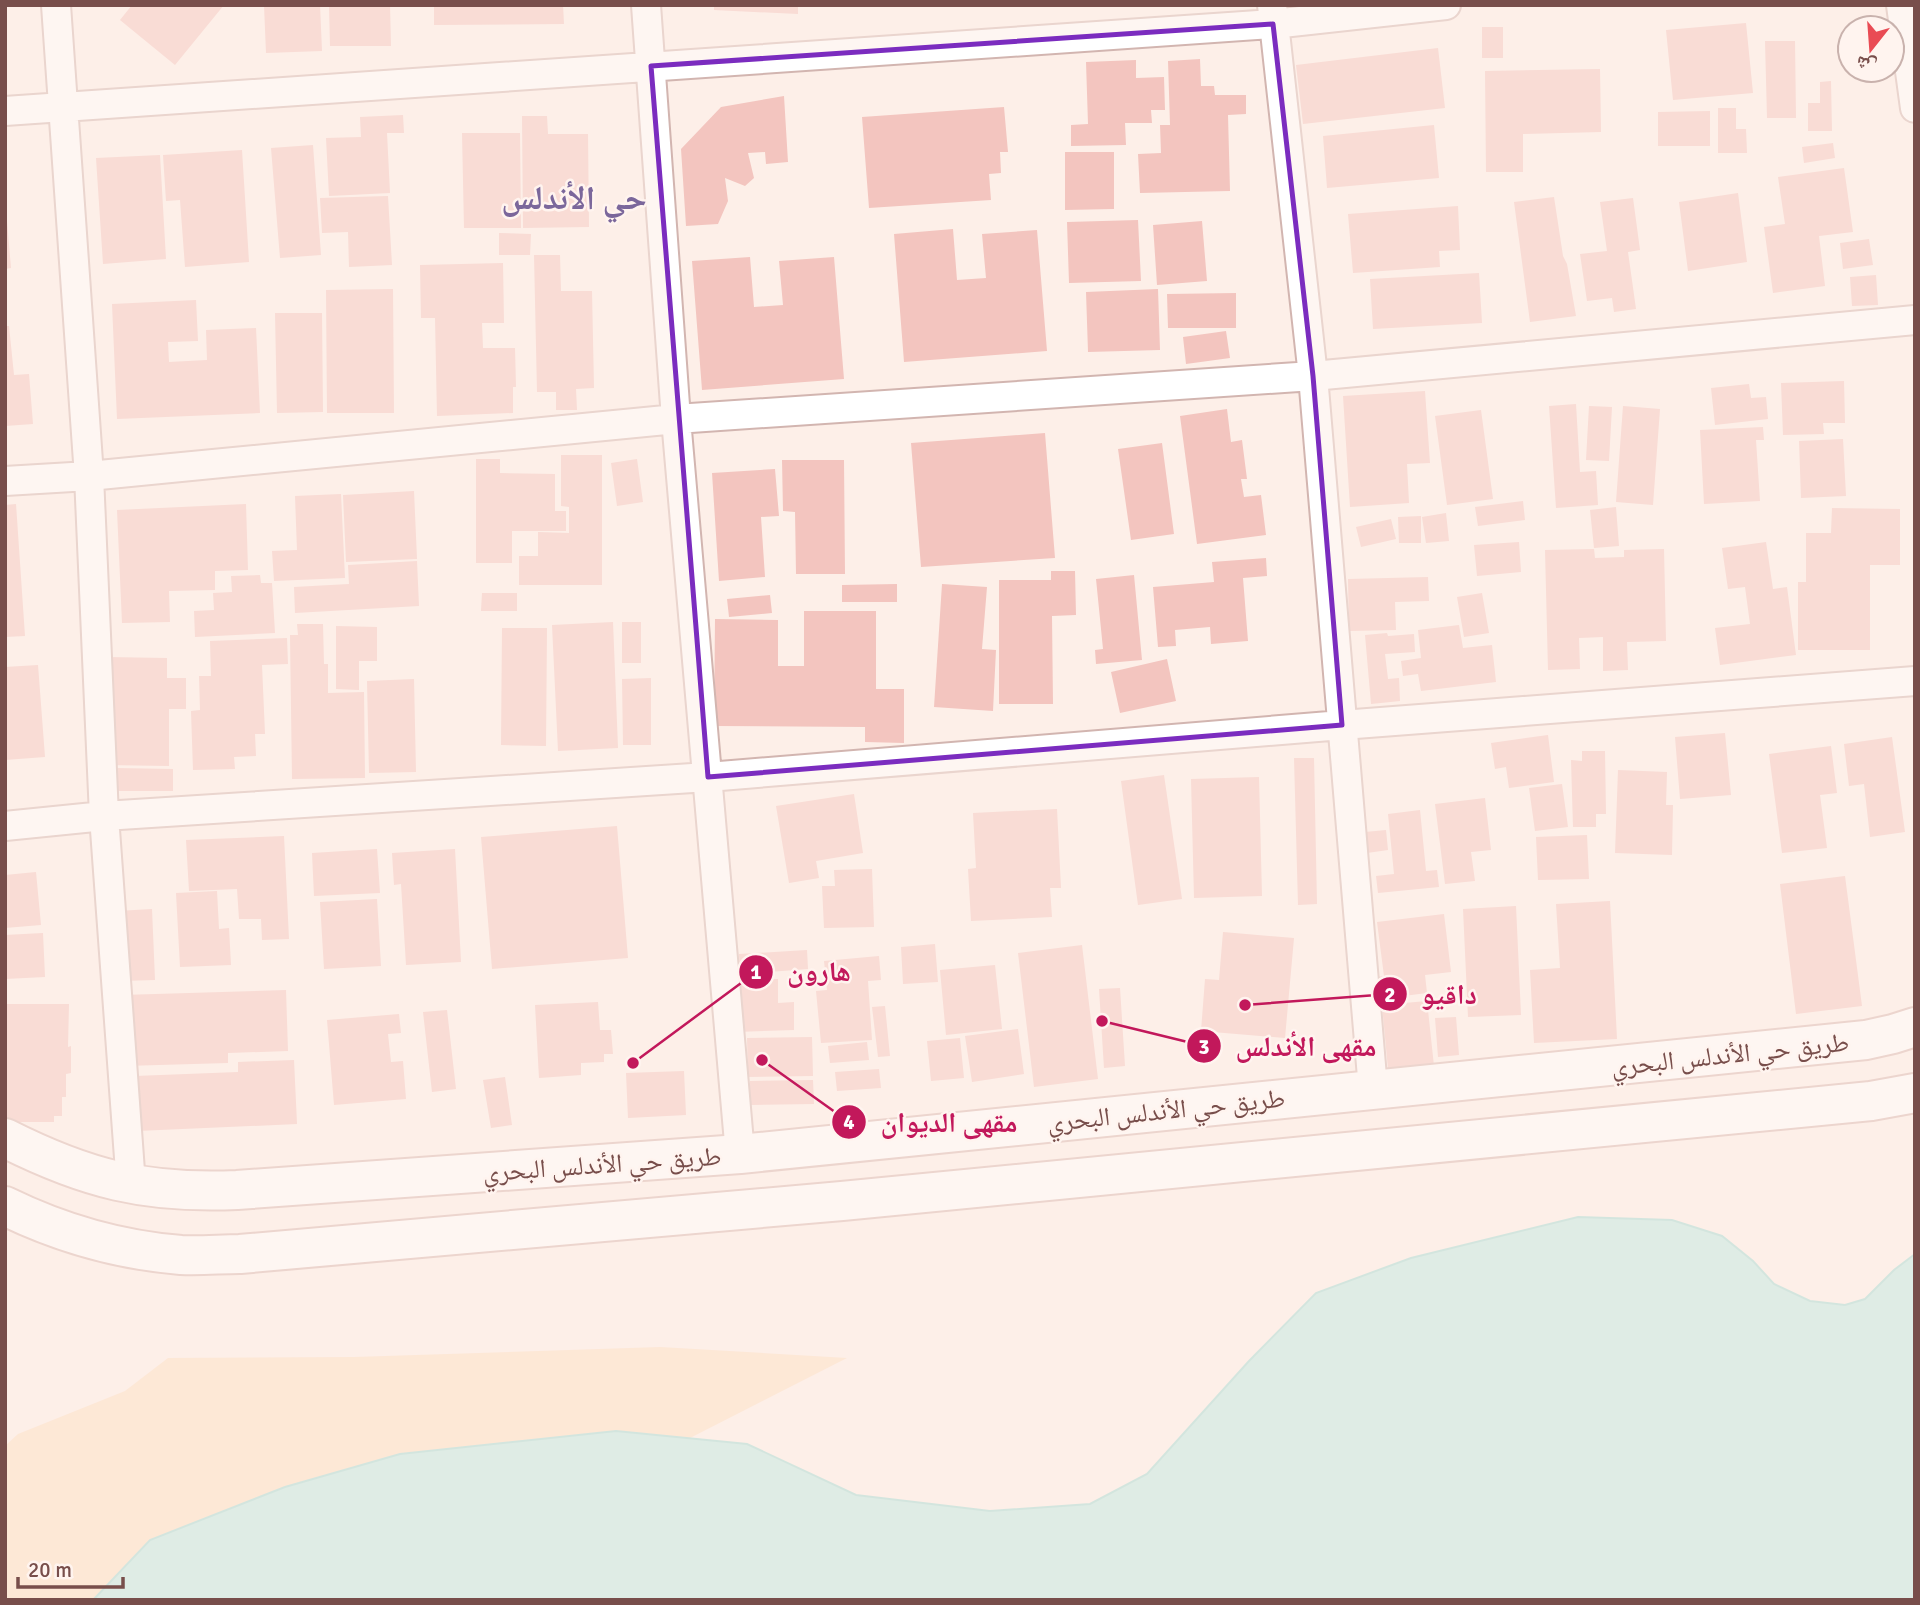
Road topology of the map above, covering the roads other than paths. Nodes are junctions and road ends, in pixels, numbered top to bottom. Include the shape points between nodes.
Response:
1 (56, 5) edge
2 (646, 5) edge
3 (1446, 5) edge
4 (1902, 5) edge
5 (1273, 14) edge
6 (651, 66) junction
7 (1914, 105) edge
8 (63, 108) junction
9 (5, 111) edge
10 (1915, 320) edge
11 (1312, 376) junction
12 (676, 419) junction
13 (89, 476) junction
14 (5, 481) edge
15 (1915, 681) edge
16 (1342, 725) junction
17 (708, 776) junction
18 (104, 816) junction
19 (5, 826) edge
20 (1915, 1027) edge
21 (1373, 1089) junction
22 (1915, 1093) edge
23 (5, 1138) edge
24 (740, 1154) junction
25 (131, 1185) junction
26 (5, 1206) edge

1 - 8 street
2 - 6 street
3 - 5 street
4 - 7 street
5 - 6 street
5 - 11 street
6 - 8 street
6 - 12 street
8 - 9 street
8 - 13 street
10 - 11 street
11 - 12 street
11 - 16 street
12 - 13 street
12 - 17 street
13 - 14 street
13 - 18 street
15 - 16 street
16 - 17 street
16 - 21 street
17 - 18 street
17 - 24 street
18 - 19 street
18 - 25 street
20 - 21 street, طريق حي الأندلس البحري via 1866,1040
21 - 24 street, طريق حي الأندلس البحري
22 - 26 street via 1871,1101 856,1199 240,1254 182,1255 125,1247 68,1233
23 - 25 street, طريق حي الأندلس البحري via 62,1165
24 - 25 street, طريق حي الأندلس البحري via 237,1190

